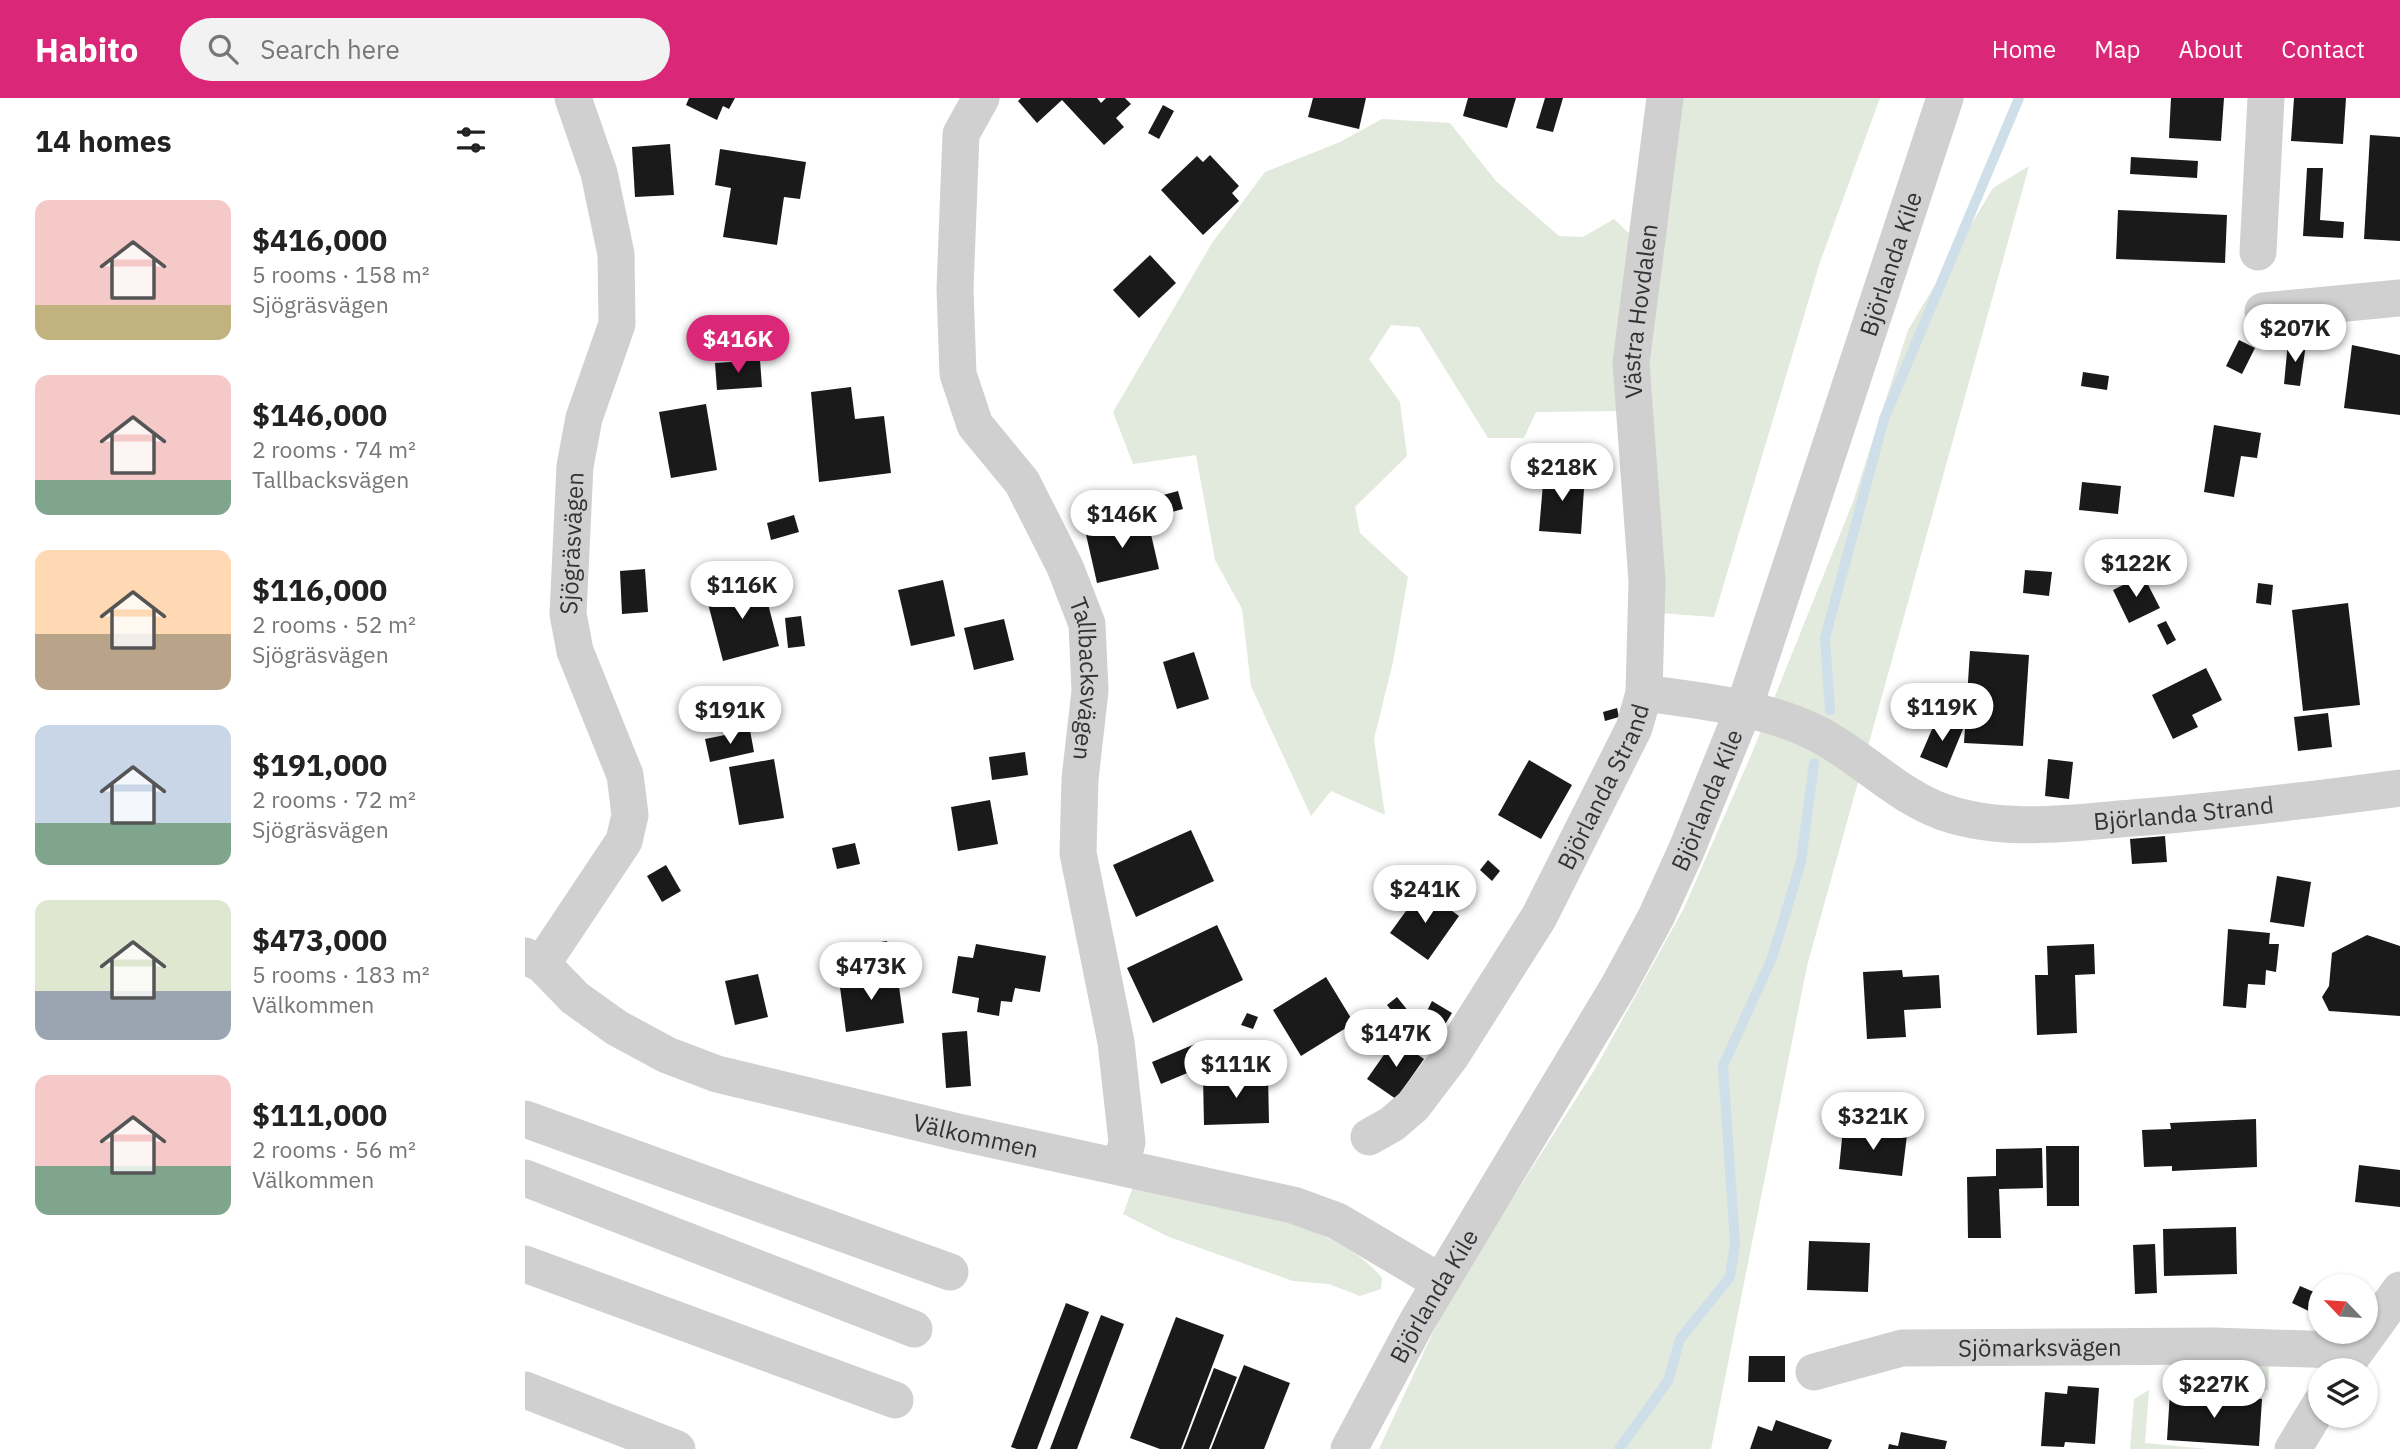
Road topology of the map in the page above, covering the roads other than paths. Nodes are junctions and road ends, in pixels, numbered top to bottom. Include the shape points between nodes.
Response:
1 (573, 98) edge
2 (981, 98) edge
3 (1665, 98) edge
4 (1945, 98) edge
5 (2266, 98) edge
6 (2257, 252) dead end
7 (2400, 298) edge
8 (2263, 311) dead end
9 (1644, 693) junction
10 (1744, 708) junction
11 (2400, 788) edge
12 (533, 960) edge
13 (525, 1119) edge
14 (1369, 1137) dead end
15 (1121, 1166) junction
16 (525, 1178) edge
17 (525, 1264) edge
18 (950, 1272) dead end
19 (1440, 1282) junction
20 (2400, 1290) edge
21 (915, 1328) dead end
22 (2343, 1358) edge
23 (2350, 1358) edge
24 (1814, 1372) dead end
25 (525, 1390) edge
26 (895, 1400) dead end
27 (2308, 1425) edge
28 (677, 1449) edge
29 (1349, 1449) edge
30 (2294, 1449) edge

1 - 12 street, Sjögräsvägen via 599,173 616,254 618,324 585,418 575,466 568,614 575,650 625,775 629,815 624,841 588,899
2 - 15 street, Tallbacksvägen via 961,134 955,289 958,374 975,425 1022,482 1065,567 1087,624 1090,691 1080,779 1079,853 1116,1042 1126,1142
3 - 9 street, Västra Hovdalen via 1631,363 1647,581
4 - 10 street, Björlanda Kile
5 - 6 street
7 - 8 street
9 - 10 street, Björlanda Strand
9 - 14 street, Björlanda Strand via 1634,728 1539,917 1451,1056 1413,1106
10 - 11 street, Björlanda Strand via 1817,733 1906,796 1944,812 1989,822 2035,824 2183,814
10 - 19 street, Björlanda Kile via 1657,917
12 - 15 street, Välkommen via 617,1028 667,1055 717,1074
13 - 18 street
15 - 19 street, Välkommen via 1293,1205 1337,1221
16 - 21 street
17 - 26 street
19 - 29 street, Björlanda Kile
20 - 23 street, Sjömarksvägen
22 - 24 street, Sjömarksvägen via 2338,1350 2214,1346 1902,1348
25 - 28 street
27 - 30 street

